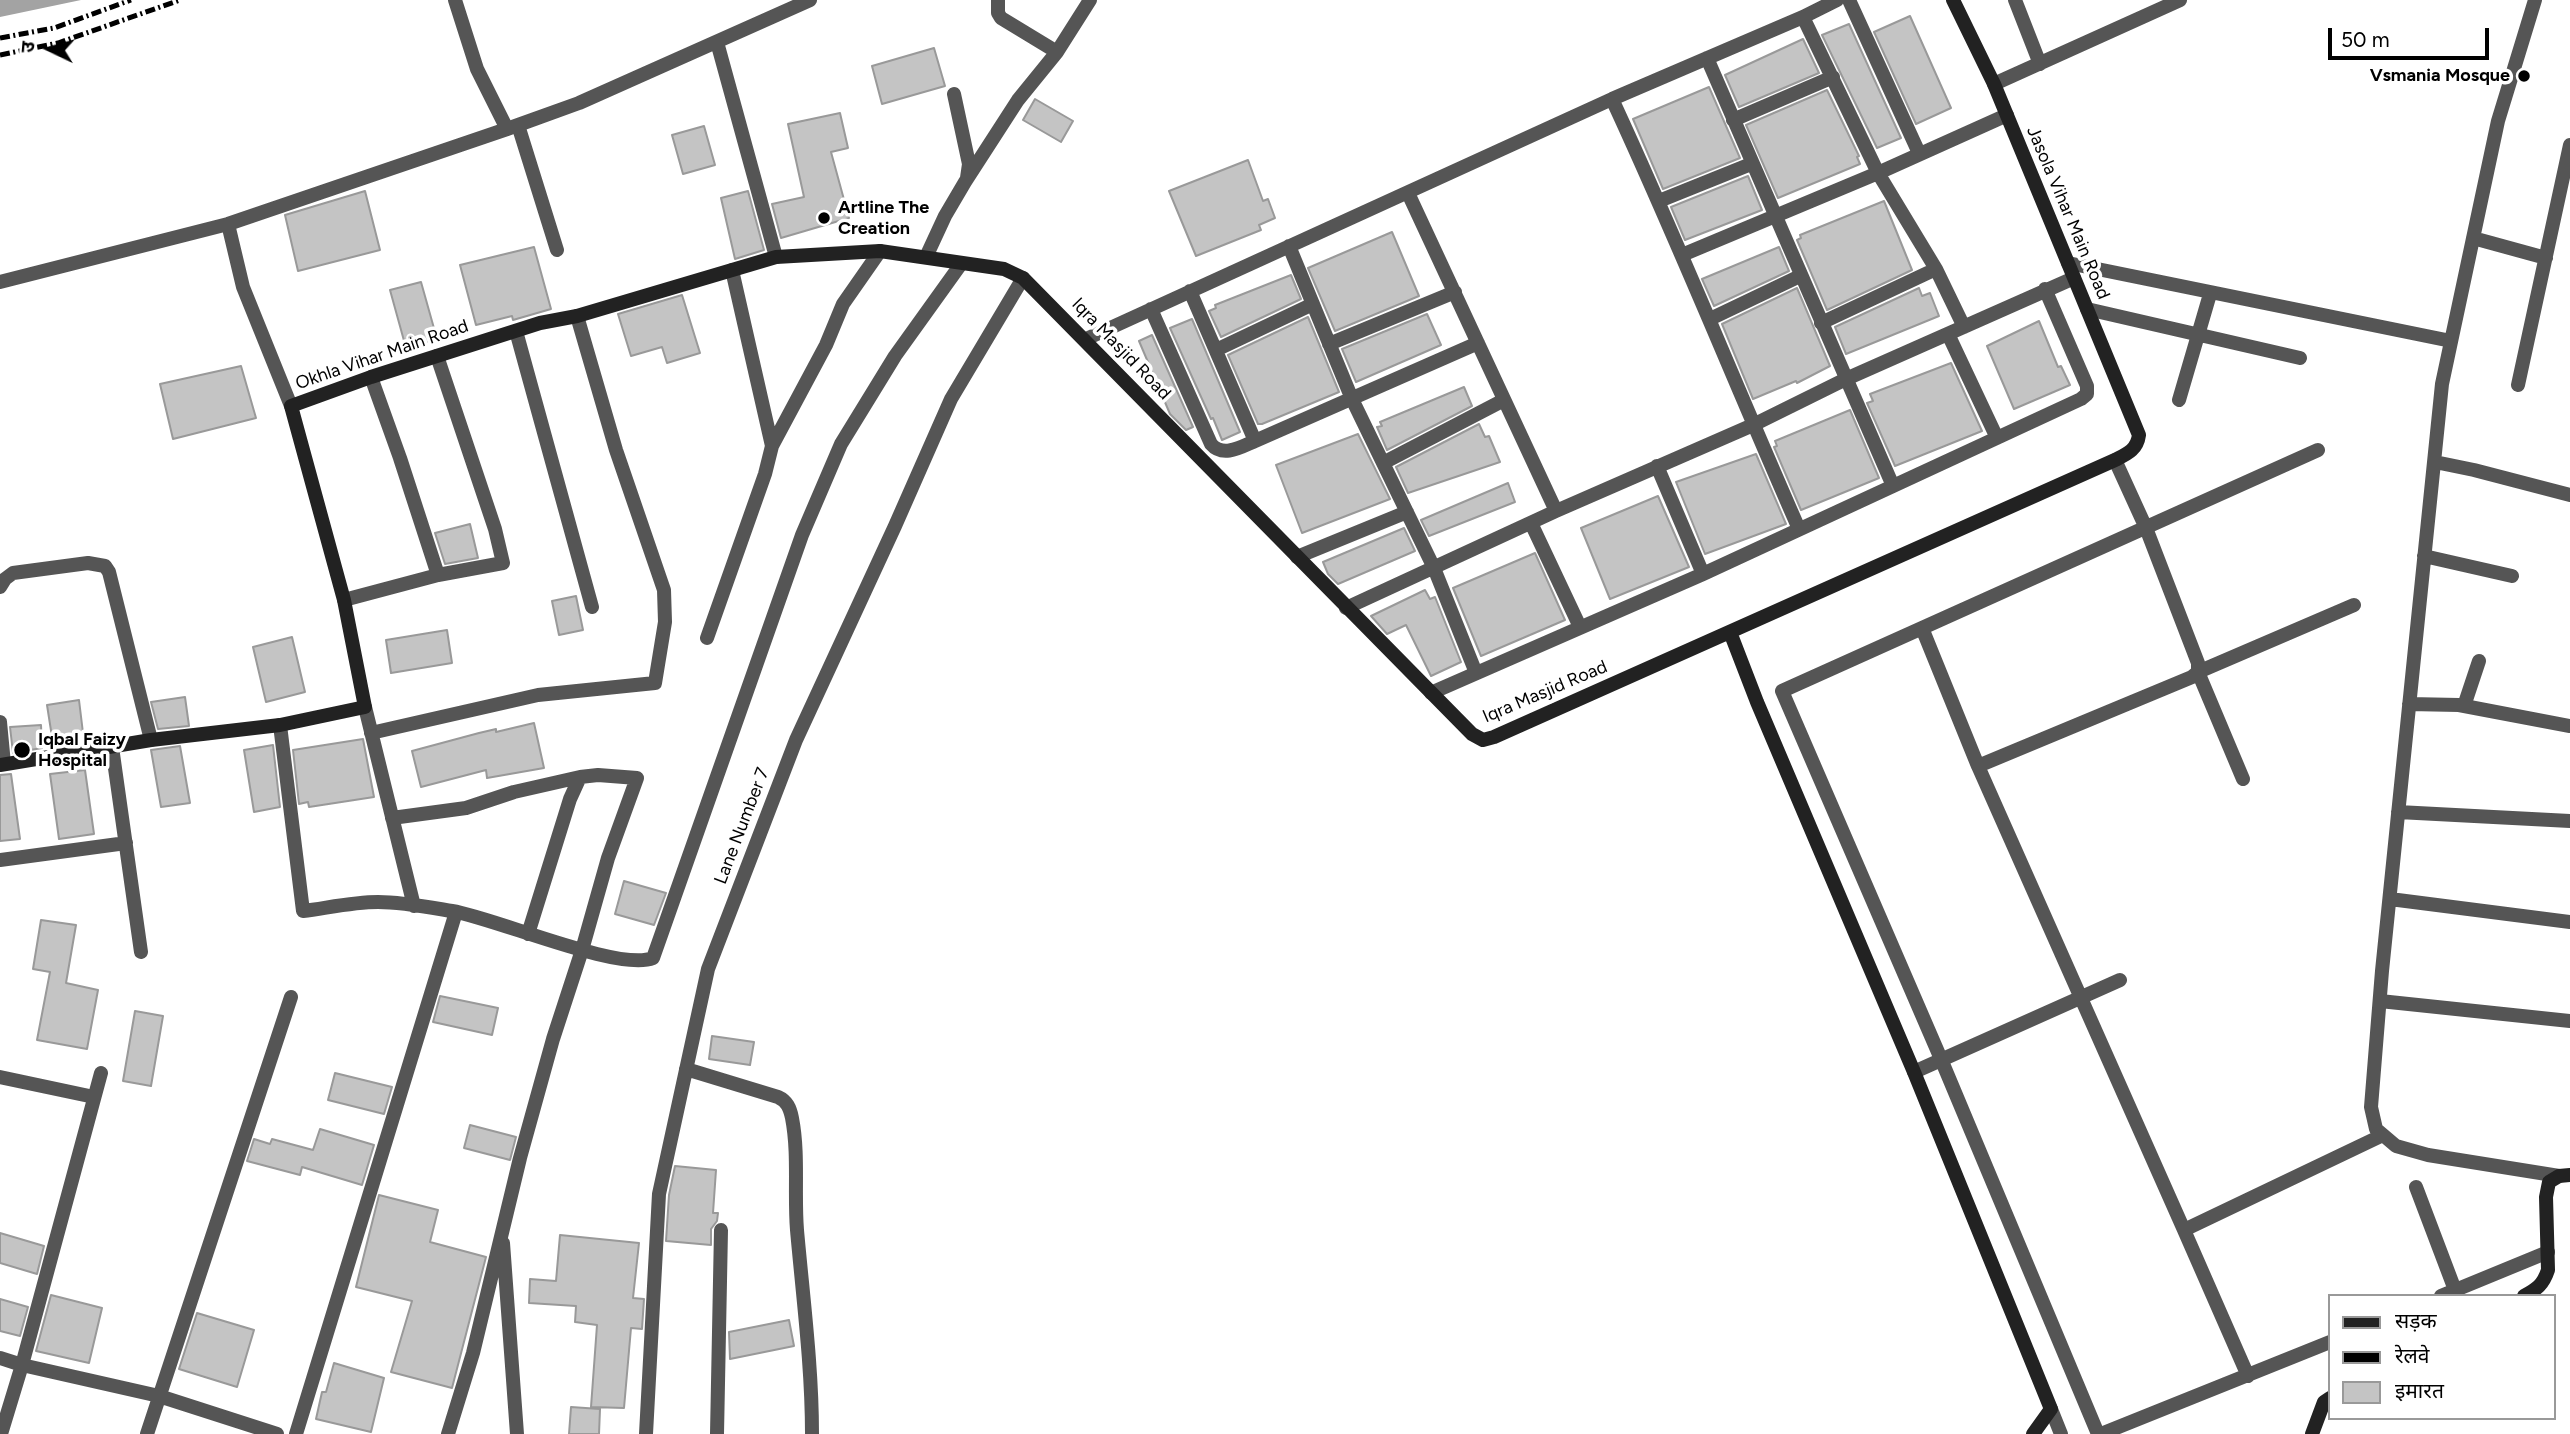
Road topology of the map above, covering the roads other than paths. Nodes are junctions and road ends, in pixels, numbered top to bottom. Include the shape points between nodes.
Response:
1 (455, 0) edge
2 (810, 0) edge
3 (998, 0) edge
4 (1090, 0) edge
5 (1837, 0) edge
6 (1849, 0) edge
7 (1953, 0) edge
8 (2015, 0) edge
9 (2535, 0) edge
10 (2170, 2) edge
11 (1803, 17) junction
12 (717, 42) junction
13 (1057, 52) junction
14 (1707, 58) junction
15 (2040, 64) junction
16 (1833, 77) junction
17 (1994, 84) junction
18 (954, 94) dead end
19 (1612, 99) junction
20 (2007, 115) junction
21 (1733, 120) junction
22 (512, 127) junction
23 (2570, 145) edge
24 (1919, 153) junction
25 (1751, 164) junction
26 (1878, 173) junction
27 (965, 183) junction
28 (1408, 193) junction
29 (1659, 201) junction
30 (1774, 216) junction
31 (228, 224) junction
32 (2473, 238) junction
33 (1289, 246) junction
34 (557, 250) dead end
35 (880, 251) junction
36 (1682, 255) junction
37 (776, 257) junction
38 (926, 257) junction
39 (2546, 258) junction
40 (2068, 263) junction
41 (961, 264) junction
42 (1936, 269) junction
43 (732, 270) junction
44 (1800, 276) junction
45 (1023, 278) junction
46 (2074, 278) junction
47 (0, 282) edge
48 (2045, 289) junction
49 (1190, 291) junction
50 (1455, 292) junction
51 (2210, 294) junction
52 (1313, 304) junction
53 (1151, 309) junction
54 (2087, 309) junction
55 (577, 316) junction
56 (1710, 319) junction
57 (1821, 323) junction
58 (1964, 327) junction
59 (516, 331) junction
60 (1948, 334) junction
61 (2197, 335) junction
62 (1086, 339) junction
63 (2451, 341) junction
64 (1478, 343) junction
65 (1329, 344) junction
66 (1216, 350) junction
67 (437, 356) junction
68 (2300, 358) dead end
69 (371, 377) junction
70 (1846, 379) junction
71 (2518, 384) dead end
72 (1352, 399) junction
73 (1504, 400) junction
74 (2179, 400) dead end
75 (291, 406) junction
76 (1753, 425) junction
77 (1997, 438) junction
78 (1255, 441) junction
79 (2138, 443) joint
80 (772, 446) junction
81 (2318, 450) dead end
82 (2115, 460) junction
83 (2435, 462) junction
84 (1383, 463) junction
85 (1657, 466) junction
86 (1893, 486) junction
87 (2570, 495) edge
88 (1556, 511) junction
89 (1407, 512) junction
90 (1531, 523) junction
91 (2146, 528) junction
92 (1799, 529) junction
93 (2424, 556) junction
94 (1297, 557) junction
95 (1434, 568) junction
96 (1703, 574) junction
97 (438, 575) junction
98 (2512, 576) dead end
99 (0, 587) edge
100 (344, 600) junction
101 (2354, 605) dead end
102 (592, 607) dead end
103 (1346, 608) junction
104 (1580, 627) junction
105 (1922, 628) junction
106 (1730, 632) junction
107 (707, 638) dead end
108 (2479, 661) dead end
109 (2198, 672) junction
110 (1476, 673) junction
111 (1431, 693) junction
112 (2409, 704) junction
113 (2464, 706) junction
114 (365, 708) junction
115 (0, 722) edge
116 (279, 725) junction
117 (2570, 726) edge
118 (371, 733) junction
119 (151, 740) junction
120 (112, 747) junction
121 (2, 765) edge
122 (1978, 766) junction
123 (580, 777) junction
124 (2243, 779) dead end
125 (2398, 812) junction
126 (392, 818) junction
127 (2570, 821) edge
128 (125, 843) junction
129 (0, 860) edge
130 (2390, 899) junction
131 (414, 906) junction
132 (456, 912) junction
133 (2570, 922) edge
134 (528, 934) junction
135 (582, 950) junction
136 (141, 952) dead end
137 (2120, 980) dead end
138 (2082, 996) junction
139 (291, 997) dead end
140 (2380, 1001) junction
141 (2570, 1021) edge
142 (1941, 1059) junction
143 (686, 1069) junction
144 (1914, 1072) junction
145 (101, 1073) dead end
146 (0, 1077) edge
147 (94, 1097) junction
148 (2383, 1135) junction
149 (2564, 1176) edge
150 (2416, 1187) dead end
151 (502, 1229) junction
152 (721, 1230) dead end
153 (2184, 1230) junction
154 (2548, 1252) junction
155 (2448, 1293) edge
156 (2528, 1294) edge
157 (2328, 1343) edge
158 (0, 1358) edge
159 (22, 1365) junction
160 (2248, 1376) junction
161 (159, 1396) junction
162 (2328, 1399) edge
163 (2051, 1409) junction
164 (1, 1434) edge
165 (147, 1434) edge
166 (277, 1434) edge
167 (296, 1434) edge
168 (448, 1434) edge
169 (517, 1434) edge
170 (646, 1434) edge
171 (717, 1434) edge
172 (812, 1434) edge
173 (2033, 1434) edge
174 (2061, 1434) edge
175 (2100, 1434) edge
176 (2312, 1434) edge

1 - 22 street via 477,69
2 - 12 street
3 - 13 street via 1001,18
4 - 13 street
5 - 11 street
6 - 24 street
7 - 17 street, Jasola Vihar Main Road
8 - 15 street
9 - 32 street via 2498,121
10 - 15 street
11 - 14 street
11 - 16 street
12 - 22 street
12 - 37 street
13 - 27 street via 1018,100
14 - 19 street
14 - 21 street
15 - 17 street
16 - 21 street
16 - 26 street
17 - 20 street, Jasola Vihar Main Road
18 - 27 street via 969,164
19 - 28 street
19 - 29 street
20 - 24 street
20 - 40 street, Jasola Vihar Main Road
21 - 25 street
22 - 31 street
22 - 34 street
23 - 39 street
24 - 26 street
25 - 29 street
25 - 30 street
26 - 30 street
26 - 42 street
27 - 38 street
28 - 33 street
28 - 50 street
29 - 36 street
30 - 36 street
30 - 44 street
31 - 47 street
31 - 75 street via 243,287
32 - 39 street
32 - 63 street
33 - 49 street
33 - 52 street
35 - 37 street, Okhla Vihar Main Road
35 - 38 street, Okhla Vihar Main Road
35 - 80 street via 843,304
36 - 56 street
37 - 43 street, Okhla Vihar Main Road
38 - 41 street, Okhla Vihar Main Road
39 - 71 street
40 - 46 street, Jasola Vihar Main Road
40 - 51 street
41 - 45 street, Okhla Vihar Main Road via 1004,269
41 - 135 street via 895,356 841,444 802,536 653,958 645,962
42 - 57 street
42 - 58 street
43 - 55 street, Okhla Vihar Main Road
43 - 80 street
44 - 56 street
44 - 57 street
45 - 62 street, Iqra Masjid Road
45 - 143 street, Lane Number 7 via 951,399 796,740 708,969
46 - 48 street
46 - 54 street, Jasola Vihar Main Road
48 - 58 street
48 - 77 street via 2087,394
49 - 53 street
49 - 66 street
50 - 64 street
50 - 65 street
51 - 61 street
51 - 63 street
52 - 65 street
52 - 66 street
53 - 62 street
53 - 78 street via 1211,444 1216,450 1229,451
54 - 61 street
54 - 79 street, Jasola Vihar Main Road via 2139,435
55 - 59 street, Okhla Vihar Main Road
55 - 118 street via 664,590 665,622 655,683 538,695
56 - 76 street
57 - 70 street
58 - 60 street
59 - 67 street, Okhla Vihar Main Road
59 - 102 street
60 - 70 street
60 - 77 street
61 - 68 street
61 - 74 street
62 - 94 street, Iqra Masjid Road
63 - 83 street
64 - 72 street
64 - 73 street
65 - 72 street
66 - 78 street
67 - 69 street, Okhla Vihar Main Road
67 - 97 street via 503,563
69 - 75 street, Okhla Vihar Main Road
69 - 97 street
70 - 76 street
70 - 86 street
72 - 78 street
72 - 84 street
73 - 84 street
73 - 88 street
75 - 100 street, Okhla Vihar Main Road
76 - 85 street
76 - 92 street
77 - 86 street
79 - 82 street, Iqra Masjid Road
80 - 107 street
81 - 91 street
82 - 91 street
82 - 106 street, Iqra Masjid Road
83 - 87 street
83 - 93 street
84 - 89 street
85 - 88 street
85 - 96 street
86 - 92 street
88 - 90 street
89 - 94 street
89 - 95 street
90 - 95 street
90 - 104 street
91 - 105 street
91 - 109 street
92 - 96 street
93 - 98 street
93 - 112 street
94 - 103 street, Iqra Masjid Road
95 - 103 street
95 - 110 street
96 - 104 street
97 - 100 street
99 - 119 street via 13,573 88,563 105,566
100 - 114 street, Okhla Vihar Main Road
101 - 109 street
103 - 111 street, Iqra Masjid Road
104 - 110 street
105 - 122 street
105 - 142 street via 1782,691
106 - 111 street, Iqra Masjid Road via 1483,740
106 - 144 street
108 - 113 street
109 - 122 street
109 - 124 street
110 - 111 street
112 - 113 street
112 - 125 street
113 - 117 street
114 - 116 street
114 - 118 street
115 - 121 street
116 - 119 street
116 - 131 street via 303,911 377,902
118 - 126 street
119 - 120 street
120 - 121 street
120 - 128 street
122 - 138 street
123 - 126 street via 466,808
123 - 134 street
123 - 135 street via 636,778
125 - 127 street
125 - 130 street
126 - 131 street
128 - 129 street
128 - 136 street
130 - 133 street
130 - 140 street
131 - 132 street
132 - 134 street
132 - 167 street
134 - 135 street
135 - 151 street
137 - 138 street
138 - 142 street
138 - 153 street
139 - 161 street
140 - 141 street
140 - 148 street via 2371,1107 2376,1129
142 - 144 street
142 - 175 street
143 - 170 street, Lane Number 7 via 659,1194
143 - 172 street via 778,1097 790,1112
144 - 163 street
145 - 147 street
146 - 147 street
147 - 159 street
148 - 149 street via 2396,1146 2428,1155
148 - 153 street
149 - 154 street via 2549,1182
150 - 155 street
151 - 168 street via 473,1353
151 - 169 street
152 - 171 street
153 - 160 street
154 - 155 street
154 - 156 street via 2544,1282
157 - 160 street
158 - 159 street
159 - 161 street
159 - 164 street
160 - 175 street
161 - 165 street
161 - 166 street
162 - 176 street
163 - 173 street
163 - 174 street

